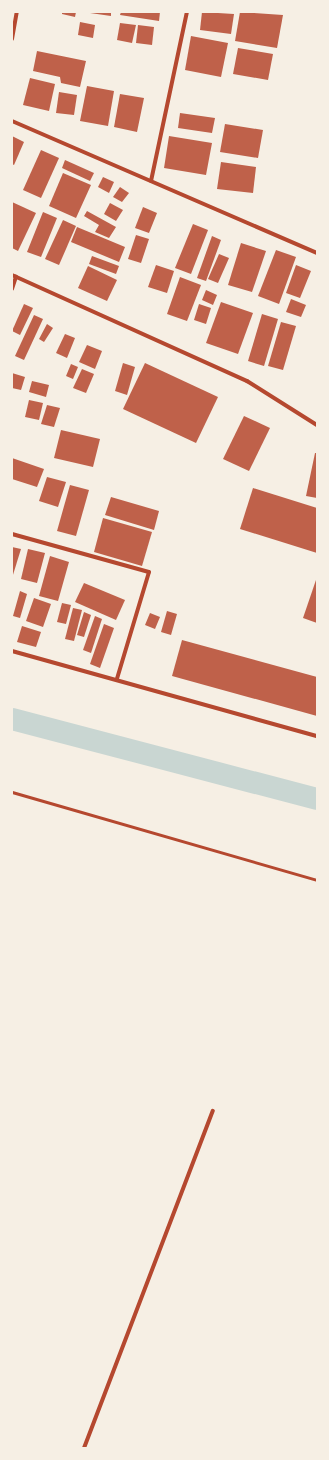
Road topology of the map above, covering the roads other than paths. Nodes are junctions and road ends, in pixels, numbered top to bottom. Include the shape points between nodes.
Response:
1 (17, 12) edge
2 (187, 12) edge
3 (12, 39) edge
4 (12, 120) edge
5 (151, 181) junction
6 (317, 253) edge
7 (14, 276) edge
8 (12, 289) edge
9 (317, 425) edge
10 (12, 534) edge
11 (12, 651) edge
12 (117, 679) junction
13 (317, 736) edge
14 (12, 792) edge
15 (317, 880) edge
16 (213, 1111) dead end
17 (84, 1448) edge

1 - 3 street
2 - 5 street
4 - 5 street
5 - 6 street
7 - 8 street
7 - 9 street via 247,381
10 - 12 street via 150,572
11 - 12 street
12 - 13 street
14 - 15 lane
16 - 17 street

